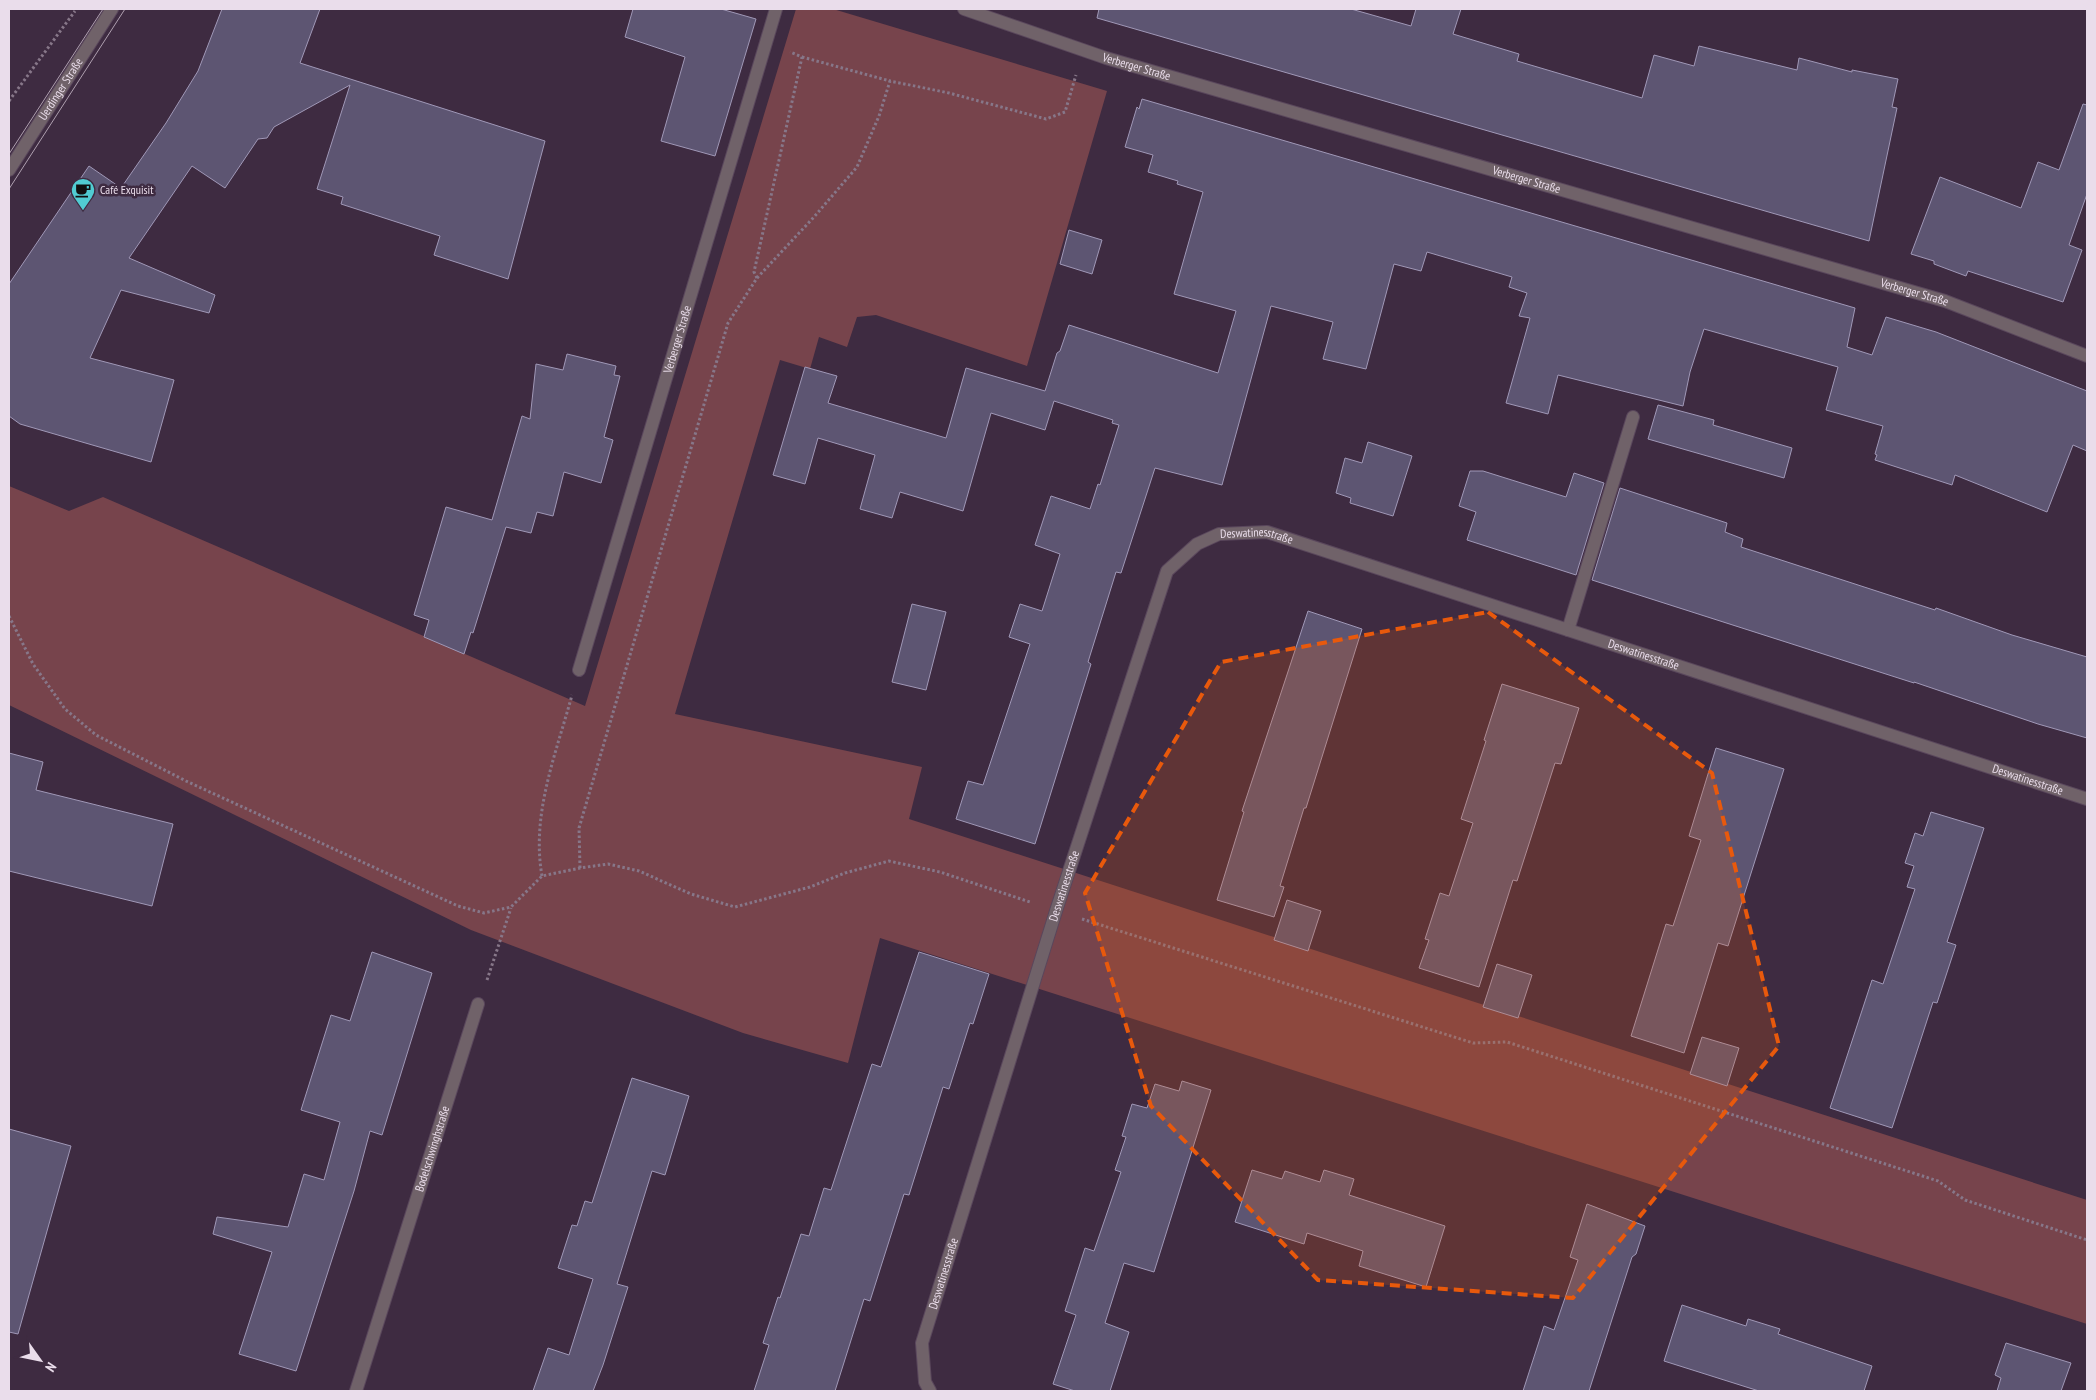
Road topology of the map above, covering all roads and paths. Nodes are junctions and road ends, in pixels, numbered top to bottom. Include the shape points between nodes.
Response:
1 (77, 9) edge
2 (112, 9) edge
3 (776, 9) edge
4 (964, 9) edge
5 (767, 42) junction
6 (1084, 50) junction
7 (802, 57) junction
8 (890, 81) junction
9 (9, 101) edge
10 (9, 170) edge
11 (757, 278) junction
12 (2087, 356) edge
13 (1634, 417) dead end
14 (1568, 630) junction
15 (578, 670) joint
16 (2087, 799) edge
17 (580, 868) dead end
18 (542, 876) dead end
19 (511, 908) dead end
20 (478, 1004) joint
21 (356, 1391) edge
22 (930, 1391) edge

1 - 9 path
2 - 10 street, Uerdinger Straße
3 - 5 street, Verberger Straße
4 - 6 street, Verberger Straße
5 - 7 path
5 - 15 street, Verberger Straße
6 - 8 path via 1065,112 1046,120 950,93
6 - 12 street, Verberger Straße via 1944,301
7 - 8 path
7 - 11 path via 754,272
8 - 11 path via 857,167
11 - 17 path via 728,323 580,828
13 - 14 street
14 - 16 street, Deswatinesstraße
14 - 22 street, Deswatinesstraße via 1266,532 1219,534 1197,544 1167,571 1056,911 922,1343 925,1382
15 - 18 path via 541,806 539,856
19 - 20 path
20 - 21 street, Bodelschwinghstraße

